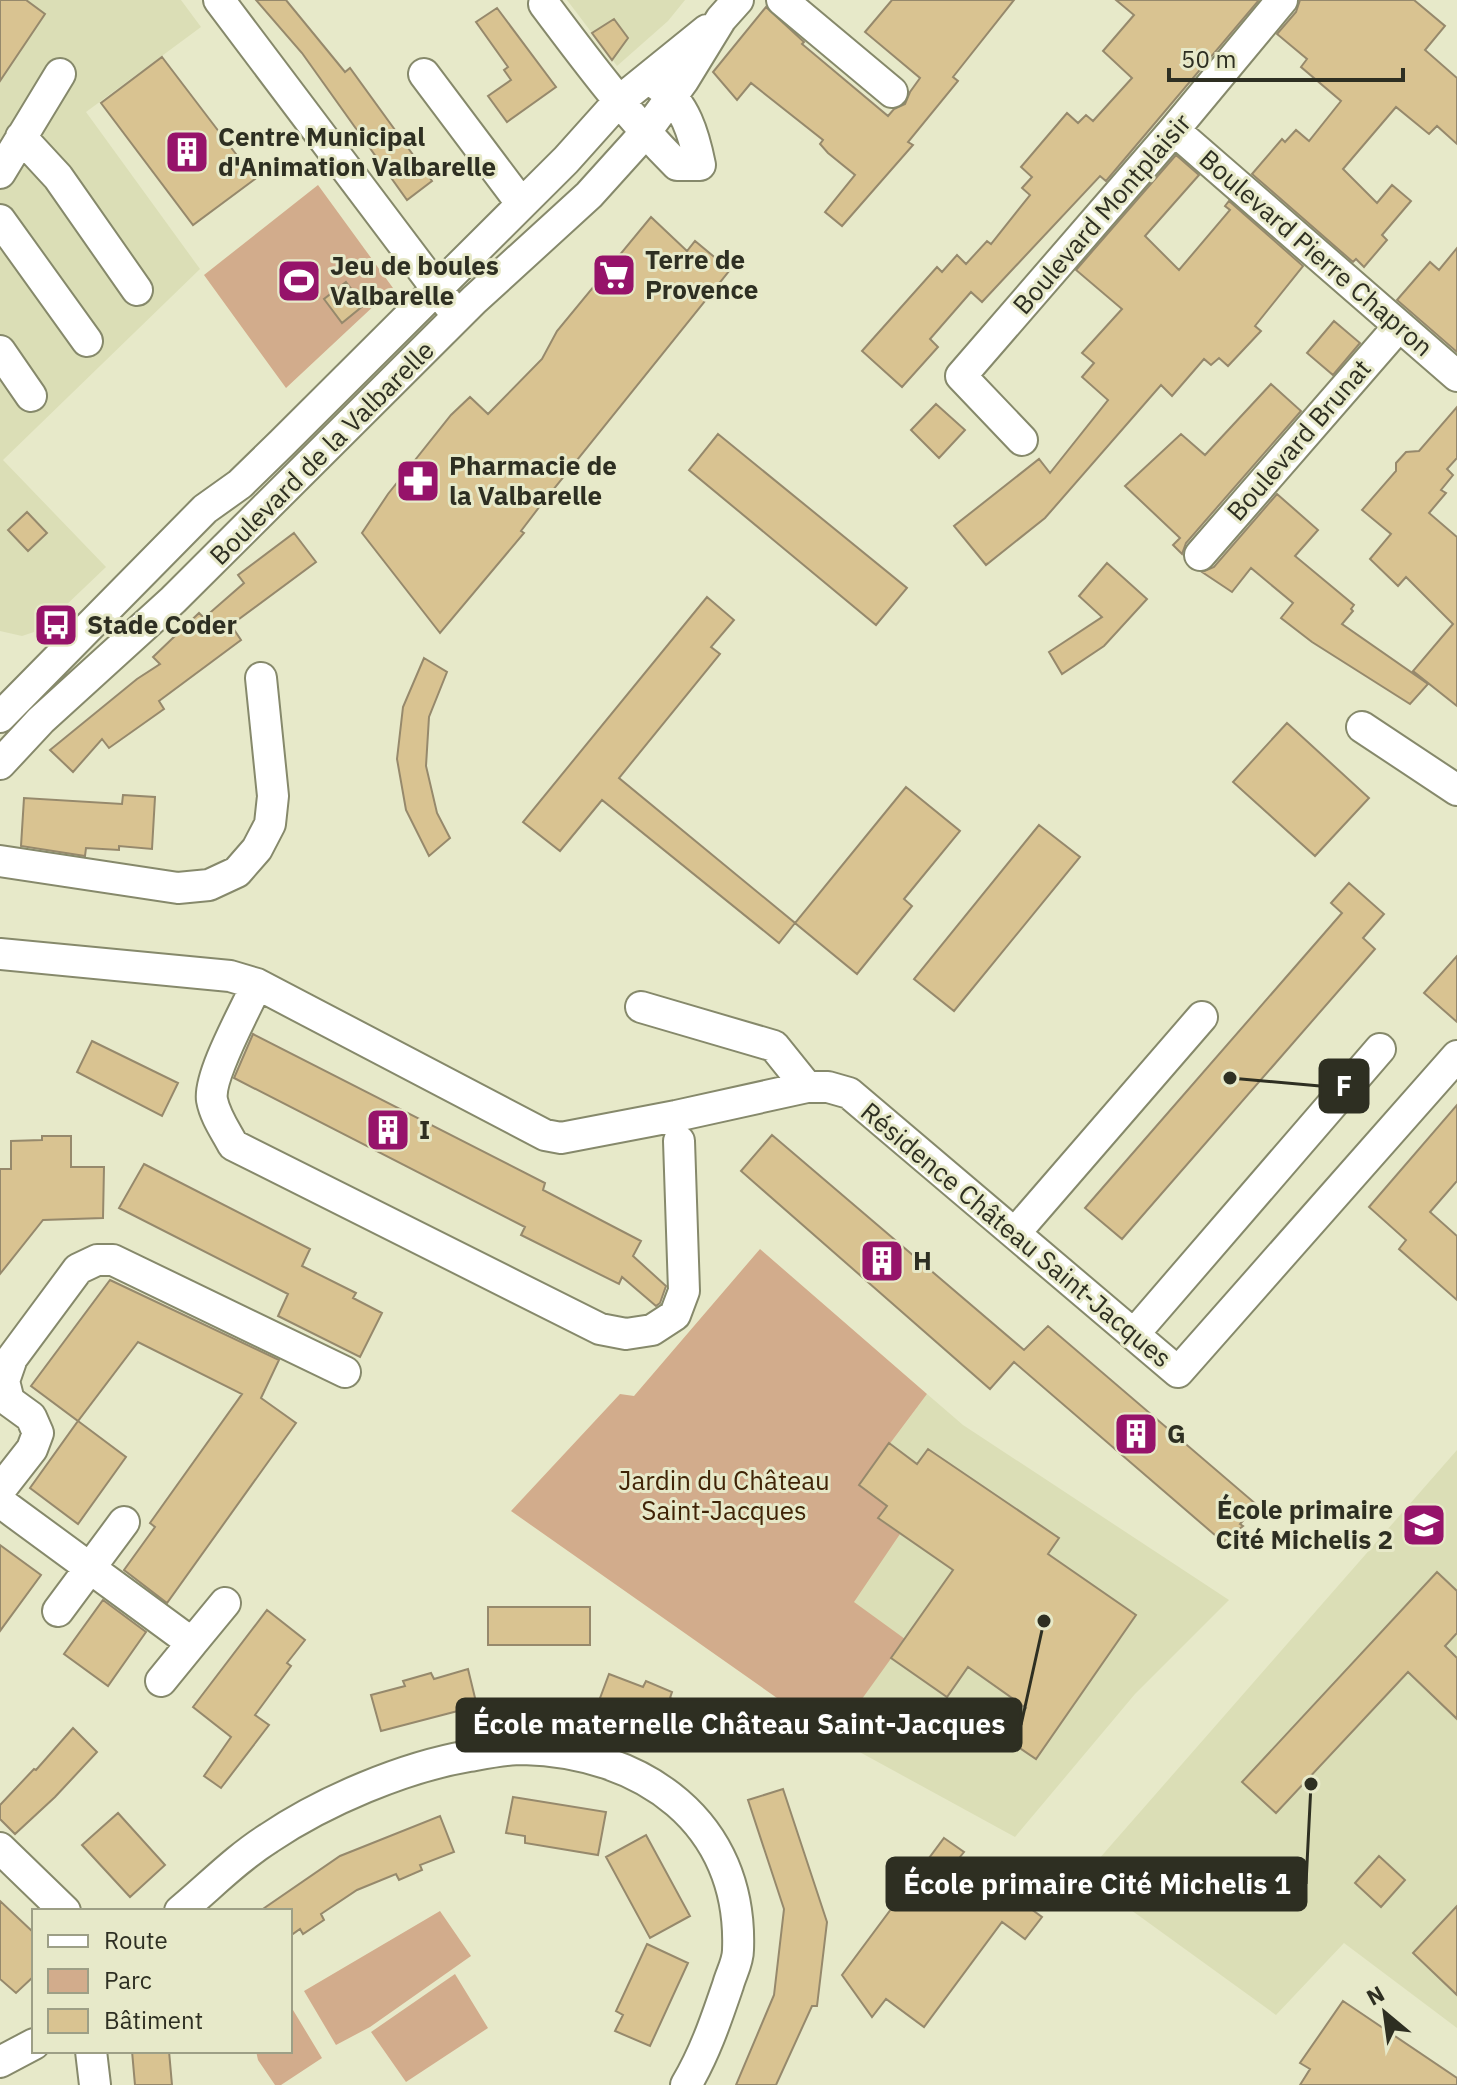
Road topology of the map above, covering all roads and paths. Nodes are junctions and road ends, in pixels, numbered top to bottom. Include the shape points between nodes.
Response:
1 (219, 0) edge
2 (782, 0) edge
3 (1282, 0) edge
4 (544, 4) dead end
5 (730, 10) edge
6 (60, 74) dead end
7 (424, 74) dead end
8 (647, 79) junction
9 (892, 92) dead end
10 (673, 96) junction
11 (618, 102) junction
12 (1174, 130) junction
13 (645, 133) junction
14 (21, 137) junction
15 (0, 173) edge
16 (521, 203) junction
17 (0, 220) edge
18 (436, 289) junction
19 (137, 290) dead end
20 (459, 316) junction
21 (1399, 326) junction
22 (87, 341) dead end
23 (0, 351) edge
24 (1457, 376) edge
25 (31, 396) dead end
26 (1022, 440) dead end
27 (1200, 555) dead end
28 (261, 678) dead end
29 (5, 702) edge
30 (41, 720) junction
31 (1362, 727) dead end
32 (0, 764) edge
33 (1457, 790) edge
34 (0, 861) edge
35 (0, 954) edge
36 (257, 984) junction
37 (641, 1007) dead end
38 (1202, 1017) dead end
39 (1380, 1049) dead end
40 (1457, 1056) edge
41 (807, 1087) junction
42 (679, 1141) dead end
43 (1015, 1233) junction
44 (1134, 1334) junction
45 (345, 1372) dead end
46 (0, 1490) edge
47 (0, 1502) edge
48 (124, 1522) dead end
49 (89, 1567) junction
50 (225, 1603) dead end
51 (58, 1611) dead end
52 (192, 1643) junction
53 (161, 1681) dead end
54 (0, 1848) edge
55 (63, 1909) edge
56 (182, 1909) edge
57 (32, 2045) edge
58 (91, 2053) edge
59 (0, 2062) edge
60 (95, 2085) edge
61 (686, 2085) edge

1 - 18 street
2 - 9 street
3 - 12 street, Boulevard Montplaisir
4 - 11 street
5 - 8 street, Boulevard de la Valbarelle
5 - 10 street, Boulevard de la Valbarelle
6 - 14 street
7 - 16 street
8 - 10 street
8 - 11 street, Boulevard de la Valbarelle
10 - 13 street, Boulevard de la Valbarelle
10 - 13 street via 694,136 700,165 677,165
11 - 13 street
11 - 16 street, Boulevard de la Valbarelle
12 - 21 street, Boulevard Pierre Chapron
12 - 26 street, Boulevard Montplaisir via 961,376
13 - 20 street, Boulevard de la Valbarelle via 589,195
14 - 15 street
14 - 19 street via 58,177
16 - 18 street, Boulevard de la Valbarelle
17 - 22 street
18 - 20 street
18 - 29 street, Boulevard de la Valbarelle via 240,484 205,509
20 - 30 street, Boulevard de la Valbarelle via 173,600
21 - 24 street, Boulevard Pierre Chapron
21 - 27 street, Boulevard Brunat
23 - 25 street
28 - 34 street via 272,810 257,849 237,872 209,885 178,888
29 - 30 street
30 - 32 street, Boulevard de la Valbarelle
31 - 33 street
35 - 36 street, Résidence Château Saint-Jacques via 230,976
36 - 41 street, Résidence Château Saint-Jacques via 545,1135 561,1138
36 - 42 street via 215,1076 212,1097 233,1145 600,1329 626,1334 652,1330 675,1315 684,1291
37 - 41 street via 774,1046
38 - 43 street
39 - 44 street
40 - 44 street, Résidence Château Saint-Jacques via 1178,1372
41 - 43 street, Résidence Château Saint-Jacques via 849,1093
43 - 44 street, Résidence Château Saint-Jacques
45 - 46 street via 113,1260 97,1260 78,1269 12,1358 4,1381 9,1401 31,1417 38,1433
47 - 49 street
48 - 49 street
49 - 51 street
49 - 52 street
50 - 52 street
52 - 53 street
54 - 55 street
56 - 61 street via 267,1839 337,1799 470,1756 522,1749 592,1757 642,1776 686,1807 728,1877 737,1911 738,1954 702,2057
57 - 59 street
58 - 60 street

